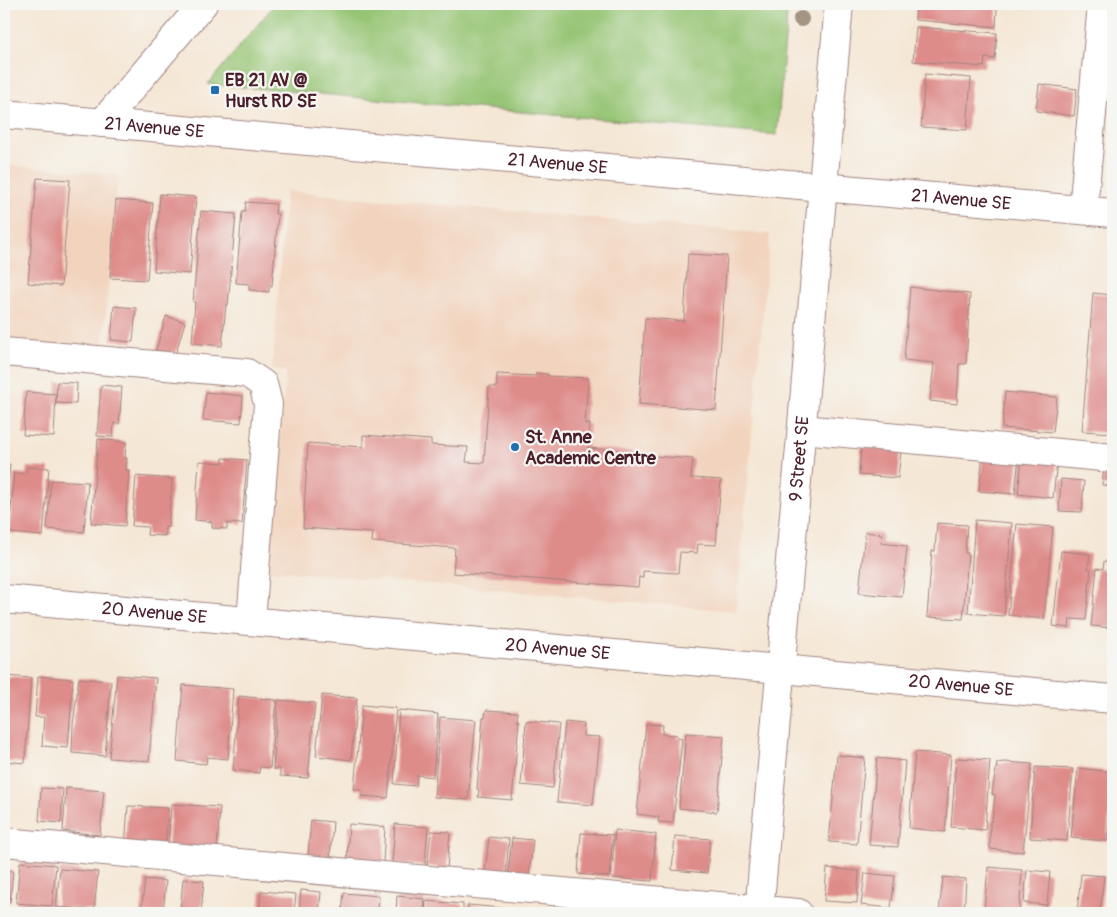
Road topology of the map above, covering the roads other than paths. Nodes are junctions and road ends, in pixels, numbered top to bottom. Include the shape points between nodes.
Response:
1 (203, 4) edge
2 (839, 4) edge
3 (1102, 4) edge
4 (4, 114) edge
5 (102, 124) junction
6 (823, 187) junction
7 (1083, 210) junction
8 (1113, 213) edge
9 (4, 352) edge
10 (802, 429) junction
11 (1113, 458) edge
12 (4, 599) edge
13 (250, 621) junction
14 (781, 668) junction
15 (1113, 699) edge
16 (4, 842) edge
17 (760, 911) edge
18 (798, 913) edge

1 - 5 street
2 - 6 street, 9 Street SE
3 - 7 street
4 - 5 street, 21 Avenue SE
5 - 6 street, 21 Avenue SE
6 - 7 street, 21 Avenue SE
6 - 10 street, 9 Street SE
7 - 8 street, 21 Avenue SE
9 - 13 street via 247,373 263,384 268,404
10 - 11 street
10 - 14 street, 9 Street SE
12 - 13 street, 20 Avenue SE
13 - 14 street, 20 Avenue SE
14 - 15 street, 20 Avenue SE
14 - 17 street, 9 Street SE
16 - 17 street
17 - 18 street

